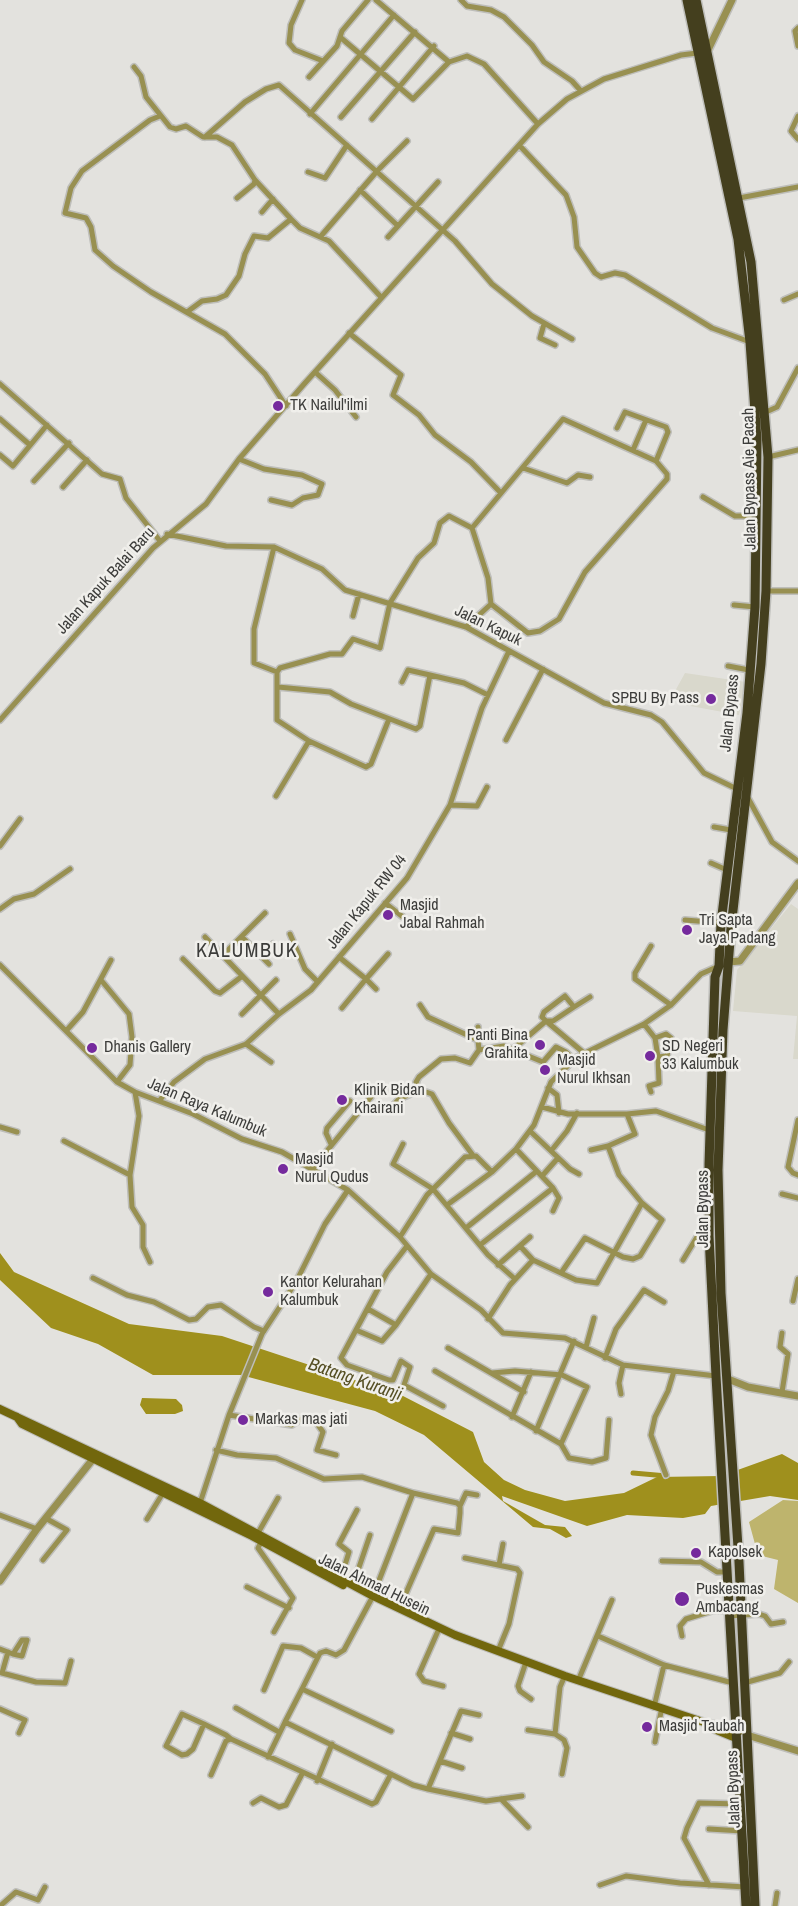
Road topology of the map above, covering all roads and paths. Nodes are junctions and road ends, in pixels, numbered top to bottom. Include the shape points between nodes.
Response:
1 (302, 0) edge
2 (369, 0) edge
3 (376, 0) edge
4 (461, 0) edge
5 (687, 0) edge
6 (696, 0) edge
7 (732, 0) edge
8 (394, 15) junction
9 (798, 28) edge
10 (415, 32) junction
11 (340, 37) junction
12 (434, 46) junction
13 (798, 46) edge
14 (360, 54) junction
15 (702, 54) junction
16 (323, 61) junction
17 (449, 62) junction
18 (134, 67) dead end
19 (381, 72) junction
20 (309, 77) dead end
21 (399, 87) junction
22 (581, 91) junction
23 (310, 114) junction
24 (160, 116) junction
25 (798, 116) edge
26 (341, 117) dead end
27 (372, 119) dead end
28 (538, 124) junction
29 (205, 137) junction
30 (798, 139) edge
31 (407, 141) dead end
32 (347, 145) junction
33 (519, 145) junction
34 (378, 170) junction
35 (308, 172) dead end
36 (255, 180) junction
37 (438, 182) dead end
38 (798, 187) edge
39 (360, 190) junction
40 (237, 198) dead end
41 (739, 198) junction
42 (273, 200) junction
43 (416, 207) junction
44 (262, 212) dead end
45 (291, 219) junction
46 (398, 226) junction
47 (442, 230) junction
48 (321, 236) junction
49 (388, 237) dead end
50 (798, 294) edge
51 (381, 297) junction
52 (784, 300) dead end
53 (187, 312) junction
54 (544, 324) junction
55 (350, 333) junction
56 (572, 339) dead end
57 (750, 342) junction
58 (555, 345) dead end
59 (798, 368) edge
60 (315, 372) junction
61 (0, 384) edge
62 (286, 406) junction
63 (766, 412) junction
64 (356, 417) dead end
65 (0, 419) edge
66 (646, 420) junction
67 (47, 425) junction
68 (617, 428) dead end
69 (69, 442) junction
70 (30, 445) junction
71 (633, 450) junction
72 (798, 450) edge
73 (0, 455) edge
74 (768, 457) junction
75 (239, 459) junction
76 (87, 460) junction
77 (656, 461) junction
78 (757, 461) junction
79 (523, 468) junction
80 (590, 477) dead end
81 (34, 481) dead end
82 (63, 487) dead end
83 (500, 492) junction
84 (703, 497) dead end
85 (271, 500) dead end
86 (757, 516) junction
87 (472, 528) junction
88 (167, 534) junction
89 (160, 541) junction
90 (274, 547) junction
91 (766, 591) junction
92 (798, 591) edge
93 (359, 594) junction
94 (390, 603) junction
95 (491, 604) junction
96 (734, 605) dead end
97 (755, 607) junction
98 (353, 616) dead end
99 (466, 627) junction
100 (509, 651) junction
101 (728, 666) dead end
102 (543, 669) junction
103 (749, 670) junction
104 (277, 672) junction
105 (430, 675) junction
106 (402, 682) dead end
107 (278, 687) junction
108 (488, 695) junction
109 (389, 719) junction
110 (0, 720) edge
111 (506, 740) dead end
112 (309, 741) junction
113 (487, 787) dead end
114 (737, 789) junction
115 (276, 796) dead end
116 (747, 797) junction
117 (450, 805) junction
118 (20, 819) dead end
119 (714, 827) dead end
120 (731, 830) junction
121 (0, 846) edge
122 (798, 861) edge
123 (711, 863) dead end
124 (70, 869) dead end
125 (727, 870) junction
126 (798, 883) edge
127 (385, 903) junction
128 (0, 909) edge
129 (265, 913) dead end
130 (403, 917) dead end
131 (685, 920) dead end
132 (721, 922) junction
133 (290, 934) dead end
134 (205, 937) dead end
135 (242, 937) junction
136 (273, 944) dead end
137 (651, 946) dead end
138 (388, 954) dead end
139 (222, 956) junction
140 (261, 956) junction
141 (339, 957) junction
142 (183, 959) dead end
143 (111, 960) dead end
144 (268, 964) dead end
145 (724, 964) junction
146 (0, 965) edge
147 (241, 977) junction
148 (366, 979) junction
149 (101, 980) junction
150 (276, 980) dead end
151 (318, 982) junction
152 (376, 989) dead end
153 (260, 994) junction
154 (590, 997) dead end
155 (420, 1005) dead end
156 (671, 1005) junction
157 (574, 1007) junction
158 (342, 1008) dead end
159 (242, 1014) dead end
160 (279, 1014) junction
161 (546, 1021) junction
162 (644, 1024) junction
163 (478, 1027) dead end
164 (66, 1031) junction
165 (655, 1038) junction
166 (477, 1040) junction
167 (246, 1044) junction
168 (572, 1044) junction
169 (479, 1050) junction
170 (512, 1050) junction
171 (566, 1052) junction
172 (584, 1053) junction
173 (658, 1057) junction
174 (574, 1060) junction
175 (271, 1062) dead end
176 (117, 1082) junction
177 (548, 1088) junction
178 (420, 1090) junction
179 (135, 1092) junction
180 (651, 1092) dead end
181 (371, 1097) dead end
182 (160, 1100) junction
183 (350, 1101) dead end
184 (542, 1107) junction
185 (391, 1108) dead end
186 (559, 1113) junction
187 (577, 1113) junction
188 (627, 1114) junction
189 (798, 1120) edge
190 (0, 1127) edge
191 (709, 1130) junction
192 (17, 1132) dead end
193 (531, 1132) junction
194 (796, 1136) edge
195 (64, 1141) dead end
196 (331, 1144) junction
197 (403, 1144) dead end
198 (609, 1146) junction
199 (516, 1149) junction
200 (591, 1150) dead end
201 (551, 1151) junction
202 (472, 1154) junction
203 (558, 1158) junction
204 (313, 1168) junction
205 (537, 1171) junction
206 (492, 1172) junction
207 (130, 1174) junction
208 (579, 1174) dead end
209 (798, 1175) edge
210 (542, 1176) junction
211 (714, 1176) junction
212 (553, 1188) junction
213 (433, 1189) junction
214 (348, 1190) junction
215 (782, 1194) dead end
216 (798, 1198) edge
217 (642, 1203) junction
218 (447, 1205) junction
219 (553, 1211) dead end
220 (466, 1228) junction
221 (709, 1236) junction
222 (399, 1237) junction
223 (530, 1237) dead end
224 (480, 1245) junction
225 (407, 1246) junction
226 (520, 1246) junction
227 (615, 1252) junction
228 (533, 1260) junction
229 (683, 1260) dead end
230 (150, 1262) dead end
231 (498, 1265) junction
232 (561, 1273) junction
233 (431, 1274) junction
234 (93, 1278) dead end
235 (798, 1279) edge
236 (515, 1280) junction
237 (797, 1287) edge
238 (793, 1300) dead end
239 (664, 1302) dead end
240 (368, 1308) junction
241 (594, 1318) dead end
242 (488, 1319) junction
243 (396, 1325) junction
244 (356, 1330) junction
245 (263, 1332) junction
246 (782, 1333) dead end
247 (574, 1341) junction
248 (586, 1347) junction
249 (448, 1348) dead end
250 (605, 1358) junction
251 (623, 1365) junction
252 (435, 1371) dead end
253 (674, 1371) junction
254 (531, 1372) junction
255 (492, 1373) junction
256 (562, 1375) junction
257 (716, 1377) junction
258 (728, 1378) junction
259 (393, 1380) junction
260 (404, 1385) junction
261 (524, 1392) junction
262 (782, 1392) junction
263 (621, 1394) dead end
264 (798, 1396) edge
265 (443, 1406) dead end
266 (0, 1408) edge
267 (229, 1415) junction
268 (512, 1417) junction
269 (17, 1418) junction
270 (609, 1420) dead end
271 (536, 1431) junction
272 (561, 1444) junction
273 (216, 1450) junction
274 (336, 1455) dead end
275 (93, 1459) junction
276 (666, 1475) dead end
277 (161, 1489) junction
278 (413, 1493) junction
279 (477, 1495) dead end
280 (278, 1498) dead end
281 (200, 1503) junction
282 (460, 1506) junction
283 (357, 1510) dead end
284 (0, 1515) edge
285 (47, 1519) junction
286 (147, 1519) dead end
287 (37, 1529) junction
288 (258, 1533) junction
289 (370, 1535) dead end
290 (261, 1542) junction
291 (502, 1544) dead end
292 (465, 1558) dead end
293 (43, 1560) dead end
294 (662, 1561) dead end
295 (499, 1565) junction
296 (726, 1568) junction
297 (340, 1578) junction
298 (0, 1580) edge
299 (352, 1585) junction
300 (247, 1587) dead end
301 (372, 1597) junction
302 (612, 1600) dead end
303 (289, 1608) junction
304 (399, 1609) junction
305 (729, 1613) junction
306 (740, 1616) junction
307 (783, 1622) dead end
308 (438, 1631) junction
309 (274, 1632) dead end
310 (598, 1636) junction
311 (682, 1636) dead end
312 (0, 1649) edge
313 (498, 1652) junction
314 (317, 1657) junction
315 (71, 1661) dead end
316 (789, 1662) dead end
317 (525, 1665) junction
318 (664, 1665) junction
319 (564, 1680) junction
320 (578, 1681) junction
321 (738, 1683) junction
322 (443, 1686) dead end
323 (302, 1689) junction
324 (264, 1690) dead end
325 (531, 1699) dead end
326 (236, 1708) dead end
327 (0, 1709) edge
328 (657, 1709) junction
329 (479, 1715) dead end
330 (285, 1722) junction
331 (204, 1724) junction
332 (528, 1730) dead end
333 (391, 1731) dead end
334 (279, 1732) junction
335 (18, 1733) dead end
336 (452, 1733) junction
337 (735, 1733) junction
338 (555, 1734) junction
339 (747, 1735) junction
340 (231, 1739) junction
341 (470, 1739) dead end
342 (655, 1742) dead end
343 (332, 1744) junction
344 (798, 1751) edge
345 (268, 1757) junction
346 (440, 1761) junction
347 (462, 1768) dead end
348 (211, 1774) dead end
349 (302, 1774) junction
350 (391, 1774) junction
351 (562, 1774) dead end
352 (318, 1781) junction
353 (428, 1789) junction
354 (522, 1796) dead end
355 (501, 1799) junction
356 (253, 1803) dead end
357 (740, 1804) junction
358 (528, 1827) dead end
359 (709, 1829) dead end
360 (742, 1831) junction
361 (600, 1885) dead end
362 (709, 1886) junction
363 (45, 1887) dead end
364 (748, 1890) junction
365 (777, 1893) dead end
366 (0, 1906) edge
367 (746, 1906) edge
368 (755, 1906) edge
369 (775, 1906) edge

1 - 16 street via 291,25 289,43 295,50
2 - 11 street
3 - 8 street
4 - 22 street via 467,6 491,10 504,17 544,62
5 - 15 highway
6 - 15 highway, Jalan Bypass Aie Pacah
7 - 15 street
8 - 10 street
8 - 14 street
9 - 13 street
10 - 12 street
10 - 19 street
11 - 14 street
11 - 16 street
12 - 17 street
12 - 21 street
14 - 19 street
14 - 23 street
15 - 22 street, Jalan Kapuk Balai Baru via 681,55 604,79
15 - 41 highway, Jalan Bypass Aie Pacah
15 - 57 highway, Jalan Bypass via 738,240
16 - 20 street
17 - 21 street via 416,99
17 - 28 street via 474,57
18 - 24 street via 141,76 146,97
19 - 21 street
19 - 26 street
21 - 27 street
22 - 28 street, Jalan Kapuk Balai Baru via 555,107
23 - 29 street via 275,85 231,112
23 - 32 street
24 - 29 street via 173,129 186,126
24 - 53 street via 82,171 70,188 65,213 86,218 95,250 114,266
25 - 30 street via 791,131
28 - 33 street, Jalan Kapuk Balai Baru
29 - 36 street via 217,137 232,145
31 - 34 street
32 - 34 street
32 - 35 street via 325,178
33 - 47 street, Jalan Kapuk Balai Baru
33 - 57 street via 566,195 574,217 577,247 594,273 601,278 615,273 625,275 712,328
34 - 39 street
34 - 43 street
36 - 40 street
36 - 42 street
37 - 43 street
38 - 41 street
39 - 46 street
39 - 48 street
41 - 63 highway, Jalan Bypass Aie Pacah via 751,262
42 - 44 street
42 - 45 street
43 - 46 street
43 - 47 street
45 - 48 street via 300,228
45 - 53 street via 268,238 254,236 239,276 226,295 202,301
46 - 49 street
47 - 51 street, Jalan Kapuk Balai Baru
47 - 54 street via 492,284
48 - 51 street
50 - 52 street
51 - 55 street, Jalan Kapuk Balai Baru
53 - 62 street via 225,334 265,374
54 - 56 street
54 - 58 street via 540,338
55 - 60 street, Jalan Kapuk Balai Baru
55 - 83 street via 400,375 393,394
57 - 78 highway, Jalan Bypass
59 - 63 street via 777,407
60 - 62 street, Jalan Kapuk Balai Baru
60 - 64 street
61 - 67 street
62 - 75 street, Jalan Kapuk Balai Baru
63 - 74 highway, Jalan Bypass Aie Pacah
65 - 70 street
66 - 68 street via 625,412
66 - 71 street
66 - 77 street via 668,430
67 - 69 street
67 - 70 street
69 - 76 street
69 - 81 street
70 - 73 street via 13,466
71 - 77 street
71 - 79 street via 563,419
72 - 74 street
74 - 78 highway
74 - 91 highway, Jalan Bypass Aie Pacah
75 - 85 street via 322,484 318,495 292,505
75 - 88 street, Jalan Kapuk Balai Baru via 206,504
76 - 82 street
76 - 89 street via 102,474 120,479 126,498
77 - 95 street via 667,479 585,572 559,619 540,631 528,633
78 - 86 highway, Jalan Bypass
79 - 80 street via 567,483 578,475
79 - 83 street
83 - 87 street
84 - 86 street via 735,516
86 - 97 highway, Jalan Bypass
87 - 94 street via 455,517 444,518 434,543 418,558
87 - 95 street via 488,578
88 - 89 street, Jalan Kapuk Balai Baru
88 - 90 street, Jalan Kapuk via 217,545
89 - 110 street, Jalan Kapuk Balai Baru
90 - 93 street, Jalan Kapuk via 322,569 345,590
90 - 104 street via 254,628 254,663
91 - 92 street
91 - 116 highway, Jalan Bypass Aie Pacah
93 - 94 street, Jalan Kapuk
93 - 98 street
94 - 99 street, Jalan Kapuk
94 - 104 street via 379,649 353,639 342,654 280,668
95 - 99 street
96 - 97 street
97 - 103 highway, Jalan Bypass
99 - 100 street, Jalan Kapuk
100 - 102 street, Jalan Kapuk
100 - 108 street, Jalan Kapuk RW 04
101 - 103 street
102 - 111 street
102 - 114 street, Jalan Kapuk via 604,703 656,719 704,773
103 - 114 highway, Jalan Bypass
104 - 107 street
105 - 106 street via 408,670
105 - 108 street via 464,683
105 - 109 street via 420,726 416,729
107 - 109 street via 330,692
107 - 112 street via 277,720
108 - 117 street, Jalan Kapuk RW 04
109 - 112 street via 371,764 366,767
112 - 115 street
113 - 117 street via 477,806
114 - 120 highway, Jalan Bypass
116 - 122 street via 772,842
116 - 145 highway, Jalan Bypass Aie Pacah
117 - 127 street, Jalan Kapuk RW 04 via 426,848
118 - 121 street
119 - 120 street
120 - 125 highway, Jalan Bypass
123 - 125 street
124 - 128 street via 34,894 14,899
125 - 132 highway, Jalan Bypass
126 - 145 street via 740,961
127 - 130 street
127 - 141 street, Jalan Kapuk RW 04
129 - 135 street
131 - 132 street
132 - 145 highway, Jalan Bypass
133 - 151 street via 306,969
134 - 139 street
135 - 139 street
135 - 140 street
136 - 140 street
137 - 156 street via 635,980
138 - 148 street
139 - 147 street
140 - 144 street
141 - 148 street
141 - 151 street, Jalan Kapuk RW 04
142 - 147 street via 220,993
143 - 149 street
145 - 156 street via 701,974
145 - 191 highway via 716,977
145 - 211 highway, Jalan Bypass
146 - 164 street, Jalan Raya Kalumbuk
147 - 153 street
148 - 152 street
148 - 158 street
149 - 164 street via 79,1018
149 - 176 street via 129,1014 130,1067
150 - 153 street
151 - 160 street, Jalan Kapuk RW 04
153 - 159 street
153 - 160 street
154 - 157 street
155 - 166 street via 429,1017
156 - 162 street
157 - 161 street via 553,1021
157 - 161 street via 563,996 544,1012 542,1017
160 - 167 street, Jalan Kapuk RW 04
161 - 168 street
161 - 170 street
162 - 165 street
162 - 172 street
163 - 166 street
164 - 176 street, Jalan Raya Kalumbuk
165 - 173 street
165 - 173 street via 666,1034 671,1038 667,1056
166 - 169 street
167 - 175 street
167 - 182 street, Jalan Kapuk RW 04 via 205,1059 174,1082
168 - 171 street
168 - 172 street
169 - 170 street via 504,1046
169 - 178 street via 468,1064 455,1058 441,1059 417,1080
170 - 171 street via 541,1062 556,1047
171 - 174 street
172 - 174 street
173 - 180 street via 659,1083 649,1086
174 - 177 street
176 - 179 street, Jalan Raya Kalumbuk
177 - 184 street
177 - 186 street via 557,1095
178 - 185 street via 399,1099
178 - 202 street via 432,1094 448,1124
179 - 182 street, Jalan Raya Kalumbuk
179 - 207 street via 139,1116
181 - 196 street
182 - 204 street, Jalan Raya Kalumbuk
183 - 196 street via 327,1128
184 - 186 street
184 - 193 street
186 - 187 street
187 - 188 street
187 - 201 street
188 - 191 street via 656,1110
188 - 198 street via 636,1134
189 - 194 street
190 - 192 street
191 - 211 highway
193 - 199 street
193 - 201 street
194 - 209 street via 788,1167
195 - 207 street
196 - 204 street
197 - 213 street via 393,1164
198 - 200 street
198 - 217 street via 619,1175
199 - 205 street
199 - 206 street
201 - 203 street
202 - 206 street
202 - 213 street
203 - 208 street
203 - 210 street
204 - 214 street, Jalan Raya Kalumbuk
205 - 210 street
205 - 220 street
206 - 218 street
207 - 230 street via 132,1207 143,1225 143,1247
210 - 212 street
211 - 221 highway
211 - 258 highway, Jalan Bypass
212 - 219 street via 560,1198
212 - 224 street
213 - 218 street
213 - 222 street
214 - 222 street, Jalan Raya Kalumbuk
214 - 245 street
215 - 216 street
217 - 227 street
217 - 227 street via 662,1218 661,1223 636,1258
218 - 220 street
220 - 224 street
221 - 229 street via 697,1237
221 - 257 highway
222 - 225 street, Jalan Raya Kalumbuk
223 - 226 street
224 - 231 street
225 - 233 street, Jalan Raya Kalumbuk
225 - 240 street via 387,1272
226 - 228 street
226 - 231 street
227 - 232 street via 597,1283
227 - 232 street via 585,1238
228 - 232 street
228 - 236 street
231 - 236 street
233 - 242 street, Jalan Raya Kalumbuk
233 - 243 street
234 - 245 street via 189,1320 196,1319 208,1307 221,1305
235 - 237 street
236 - 242 street
237 - 238 street
239 - 250 street via 644,1290 616,1329
240 - 243 street
240 - 244 street
241 - 248 street
242 - 247 street, Jalan Raya Kalumbuk via 507,1334
243 - 244 street via 382,1341
244 - 259 street via 343,1352 343,1362
245 - 267 street
246 - 262 street via 780,1347 788,1354
247 - 248 street, Jalan Raya Kalumbuk
247 - 256 street
248 - 250 street, Jalan Raya Kalumbuk
249 - 255 street
250 - 251 street, Jalan Raya Kalumbuk
251 - 253 street, Jalan Raya Kalumbuk
251 - 263 street
252 - 268 street
253 - 257 street, Jalan Raya Kalumbuk
253 - 276 street via 651,1435
254 - 255 street
254 - 256 street
254 - 261 street
255 - 261 street
256 - 271 street
256 - 272 street via 587,1389
257 - 296 highway
258 - 262 street via 739,1384
258 - 306 highway, Jalan Bypass
259 - 260 street
259 - 260 street via 400,1361 410,1367
260 - 265 street
261 - 268 street
262 - 264 street
266 - 269 main road, Jalan Ahmad Husein
267 - 273 street
267 - 274 street via 292,1425 301,1419 316,1422 323,1431 317,1450
268 - 271 street
269 - 275 main road, Jalan Ahmad Husein
269 - 277 main road, Jalan Ahmad Husein
270 - 272 street via 608,1454 603,1460 584,1462 568,1458
271 - 272 street
273 - 278 street via 276,1458 324,1479 362,1477
273 - 281 street
275 - 277 main road, Jalan Ahmad Husein
275 - 285 street
277 - 281 main road, Jalan Ahmad Husein
277 - 286 street
277 - 290 main road, Jalan Ahmad Husein
278 - 282 street
278 - 301 street
279 - 282 street via 466,1493
280 - 288 street
281 - 288 main road, Jalan Ahmad Husein
282 - 304 street via 458,1533 434,1529
283 - 297 street via 339,1544 349,1552
284 - 287 street
285 - 287 street
285 - 293 street via 67,1530
287 - 298 street
288 - 297 main road, Jalan Ahmad Husein
289 - 299 street
290 - 301 main road, Jalan Ahmad Husein
290 - 303 street via 258,1548 293,1598
291 - 295 street
292 - 295 street
294 - 296 street via 701,1562 717,1572
295 - 313 street via 520,1573 509,1624
296 - 305 highway
297 - 299 main road, Jalan Ahmad Husein
299 - 301 main road, Jalan Ahmad Husein
300 - 303 street
301 - 304 main road, Jalan Ahmad Husein
301 - 308 main road, Jalan Ahmad Husein
301 - 314 street via 338,1654 323,1652
302 - 310 street
303 - 309 street
304 - 313 main road, Jalan Ahmad Husein
305 - 306 street
305 - 311 street via 712,1611 686,1619 680,1626
305 - 321 highway
306 - 307 street via 759,1614 771,1624
306 - 321 highway, Jalan Bypass
308 - 317 main road, Jalan Ahmad Husein
308 - 322 street via 419,1674 424,1681
310 - 318 street
310 - 320 street
312 - 315 street via 11,1653 3,1674 36,1682 65,1683
313 - 320 main road, Jalan Ahmad Husein
314 - 323 street
314 - 324 street via 301,1648 284,1646
316 - 321 street via 780,1673
317 - 319 main road, Jalan Ahmad Husein
317 - 325 street via 518,1686
318 - 321 street
318 - 328 street
319 - 328 main road, Jalan Ahmad Husein
319 - 338 street
320 - 328 main road, Jalan Ahmad Husein
321 - 337 highway
321 - 339 highway, Jalan Bypass
323 - 330 street
323 - 333 street
326 - 334 street
327 - 335 street via 25,1720
328 - 337 main road, Jalan Ahmad Husein
328 - 342 street
329 - 336 street via 462,1710
330 - 334 street
330 - 343 street
331 - 331 street via 187,1754 166,1746 182,1714
331 - 340 street
332 - 338 street
334 - 345 street
336 - 341 street
336 - 346 street
337 - 339 main road, Jalan Ahmad Husein
337 - 357 highway
338 - 351 street via 567,1748
339 - 344 street
339 - 364 highway, Jalan Bypass
340 - 345 street
340 - 348 street via 226,1741
343 - 350 street
343 - 352 street
345 - 349 street
346 - 347 street
346 - 353 street
349 - 352 street
349 - 356 street via 286,1805 276,1806 261,1798
350 - 352 street via 374,1804
350 - 353 street
353 - 355 street via 481,1800
354 - 355 street
355 - 358 street
357 - 360 highway
357 - 362 street via 698,1804 687,1828 684,1838
359 - 360 street
360 - 364 highway
361 - 362 street via 626,1876
362 - 364 street
363 - 366 street via 38,1900 16,1892
364 - 367 highway
364 - 368 highway, Jalan Bypass
365 - 369 street

